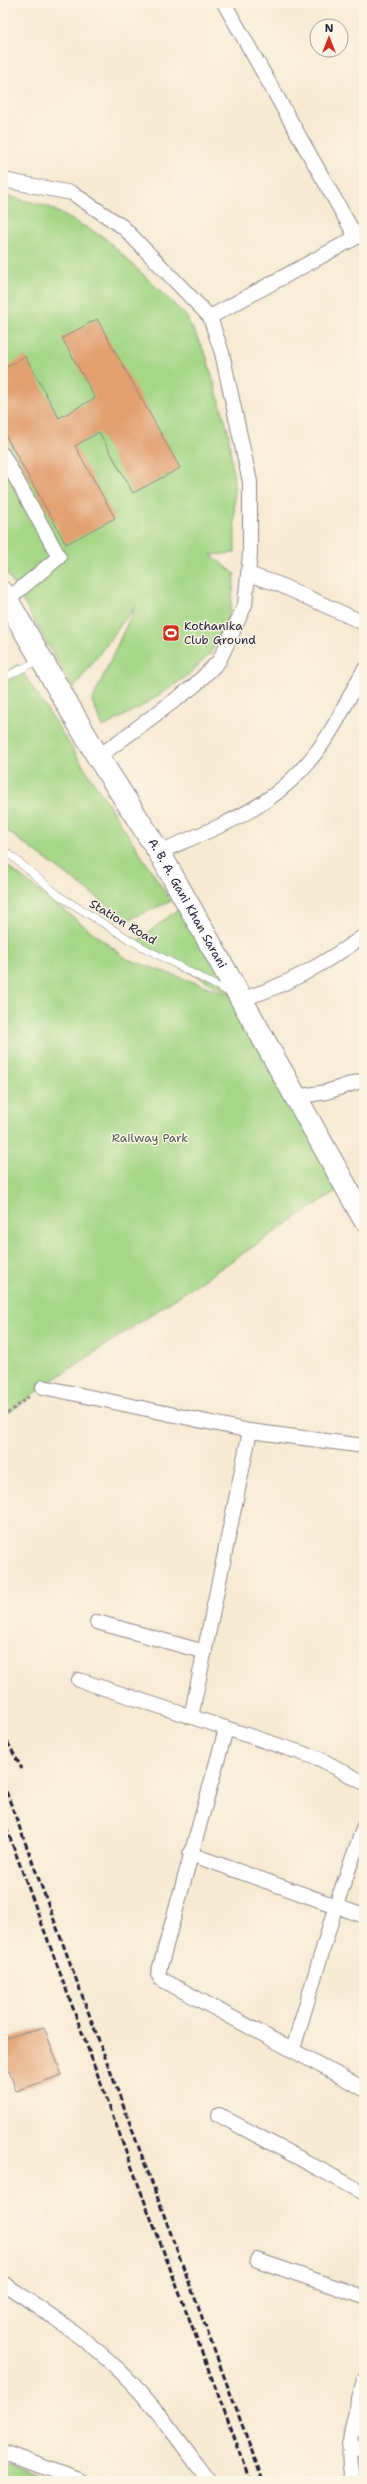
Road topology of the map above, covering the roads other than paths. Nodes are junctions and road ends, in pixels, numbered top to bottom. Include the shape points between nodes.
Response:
1 (224, 3) edge
2 (3, 180) edge
3 (360, 235) edge
4 (210, 317) junction
5 (3, 455) edge
6 (248, 574) junction
7 (5, 597) edge
8 (364, 623) edge
9 (40, 660) junction
10 (364, 670) edge
11 (3, 678) edge
12 (98, 757) junction
13 (3, 849) edge
14 (159, 852) junction
15 (364, 936) edge
16 (241, 998) junction
17 (364, 1080) edge
18 (296, 1097) junction
19 (364, 1220) edge
20 (43, 1387) road end
21 (250, 1431) junction
22 (364, 1446) edge
23 (97, 1622) dead end
24 (205, 1652) junction
25 (80, 1680) dead end
26 (191, 1717) junction
27 (226, 1729) junction
28 (364, 1783) edge
29 (364, 1826) edge
30 (190, 1854) junction
31 (336, 1905) junction
32 (364, 1916) edge
33 (293, 2049) junction
34 (364, 2089) edge
35 (220, 2115) dead end
36 (364, 2193) edge
37 (258, 2260) dead end
38 (3, 2283) edge
39 (364, 2297) edge
40 (364, 2380) edge
41 (349, 2445) junction
42 (364, 2451) edge
43 (3, 2452) edge
44 (82, 2481) edge
45 (209, 2481) edge
46 (353, 2481) edge

1 - 3 street
2 - 4 street via 72,193 104,214 123,227
3 - 4 street
4 - 6 street via 222,353 250,482
5 - 7 street via 59,557
6 - 8 street via 278,584
6 - 12 street via 245,605 220,661 194,686
7 - 9 main road, A. B. A. Gani Khan Sarani
9 - 11 lane
9 - 12 main road, A. B. A. Gani Khan Sarani
10 - 14 street via 328,736 307,765 283,790 248,813
12 - 14 main road, A. B. A. Gani Khan Sarani
13 - 16 lane, Station Road via 61,897 135,943
14 - 16 main road, A. B. A. Gani Khan Sarani
15 - 16 street via 324,963 263,993
16 - 18 main road, A. B. A. Gani Khan Sarani
17 - 18 street via 326,1092
18 - 19 main road, A. B. A. Gani Khan Sarani
20 - 21 street
21 - 22 street
21 - 24 street
23 - 24 street
24 - 26 street
25 - 26 street
26 - 27 street
27 - 28 street via 320,1759
27 - 30 street
29 - 31 street
30 - 31 street
30 - 33 street via 158,1974 161,1979
31 - 32 street
31 - 33 street
33 - 34 street
35 - 36 street
37 - 39 street
38 - 45 street via 67,2327 109,2361 158,2413
40 - 41 street
41 - 42 street
41 - 46 street via 348,2462
43 - 44 street

